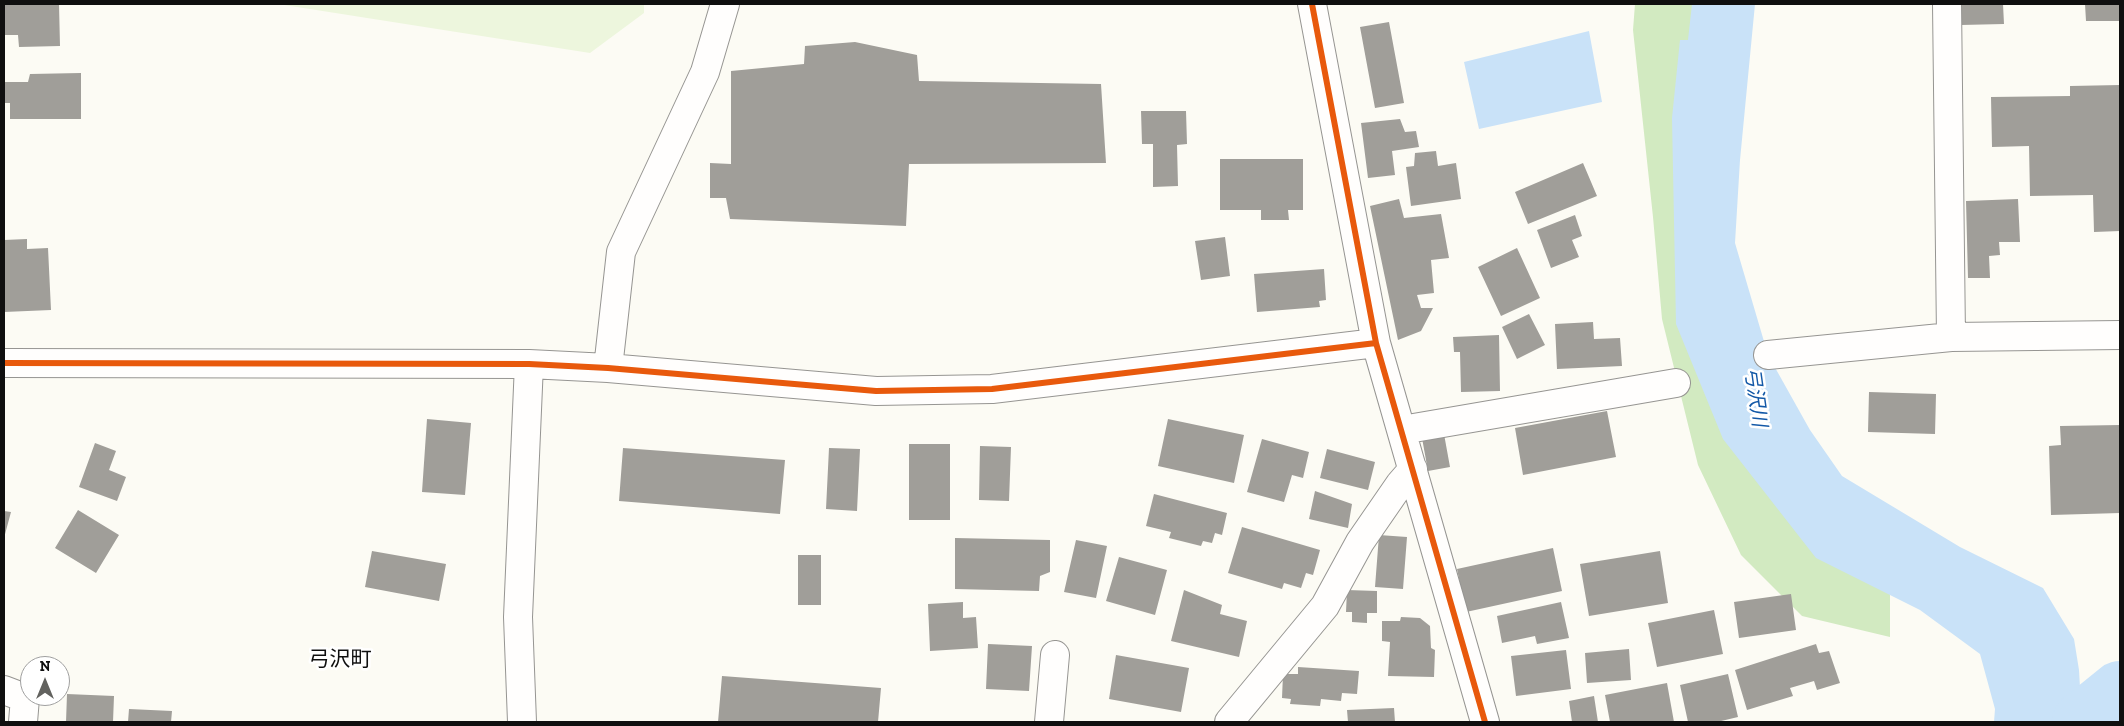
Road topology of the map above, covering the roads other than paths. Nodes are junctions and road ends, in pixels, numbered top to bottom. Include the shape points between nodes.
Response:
1 (724, 4) edge
2 (1312, 4) edge
3 (1946, 4) edge
4 (2120, 335) edge
5 (1951, 337) junction
6 (1376, 343) junction
7 (1768, 355) dead end
8 (4, 363) edge
9 (529, 364) junction
10 (608, 368) junction
11 (1676, 383) dead end
12 (1402, 430) junction
13 (1413, 469) junction
14 (1055, 655) dead end
15 (4, 690) edge
16 (23, 722) edge
17 (522, 722) edge
18 (1049, 722) edge
19 (1229, 722) edge
20 (1485, 722) edge

1 - 10 street via 706,72 622,252
2 - 6 street
3 - 5 street
4 - 5 street
5 - 7 street
6 - 10 street via 992,389 876,391
6 - 12 street
8 - 9 street
9 - 10 street
9 - 17 street via 518,617
11 - 12 street
12 - 13 street
13 - 19 street via 1360,542 1325,606
13 - 20 street
14 - 18 street
15 - 16 street via 25,698

